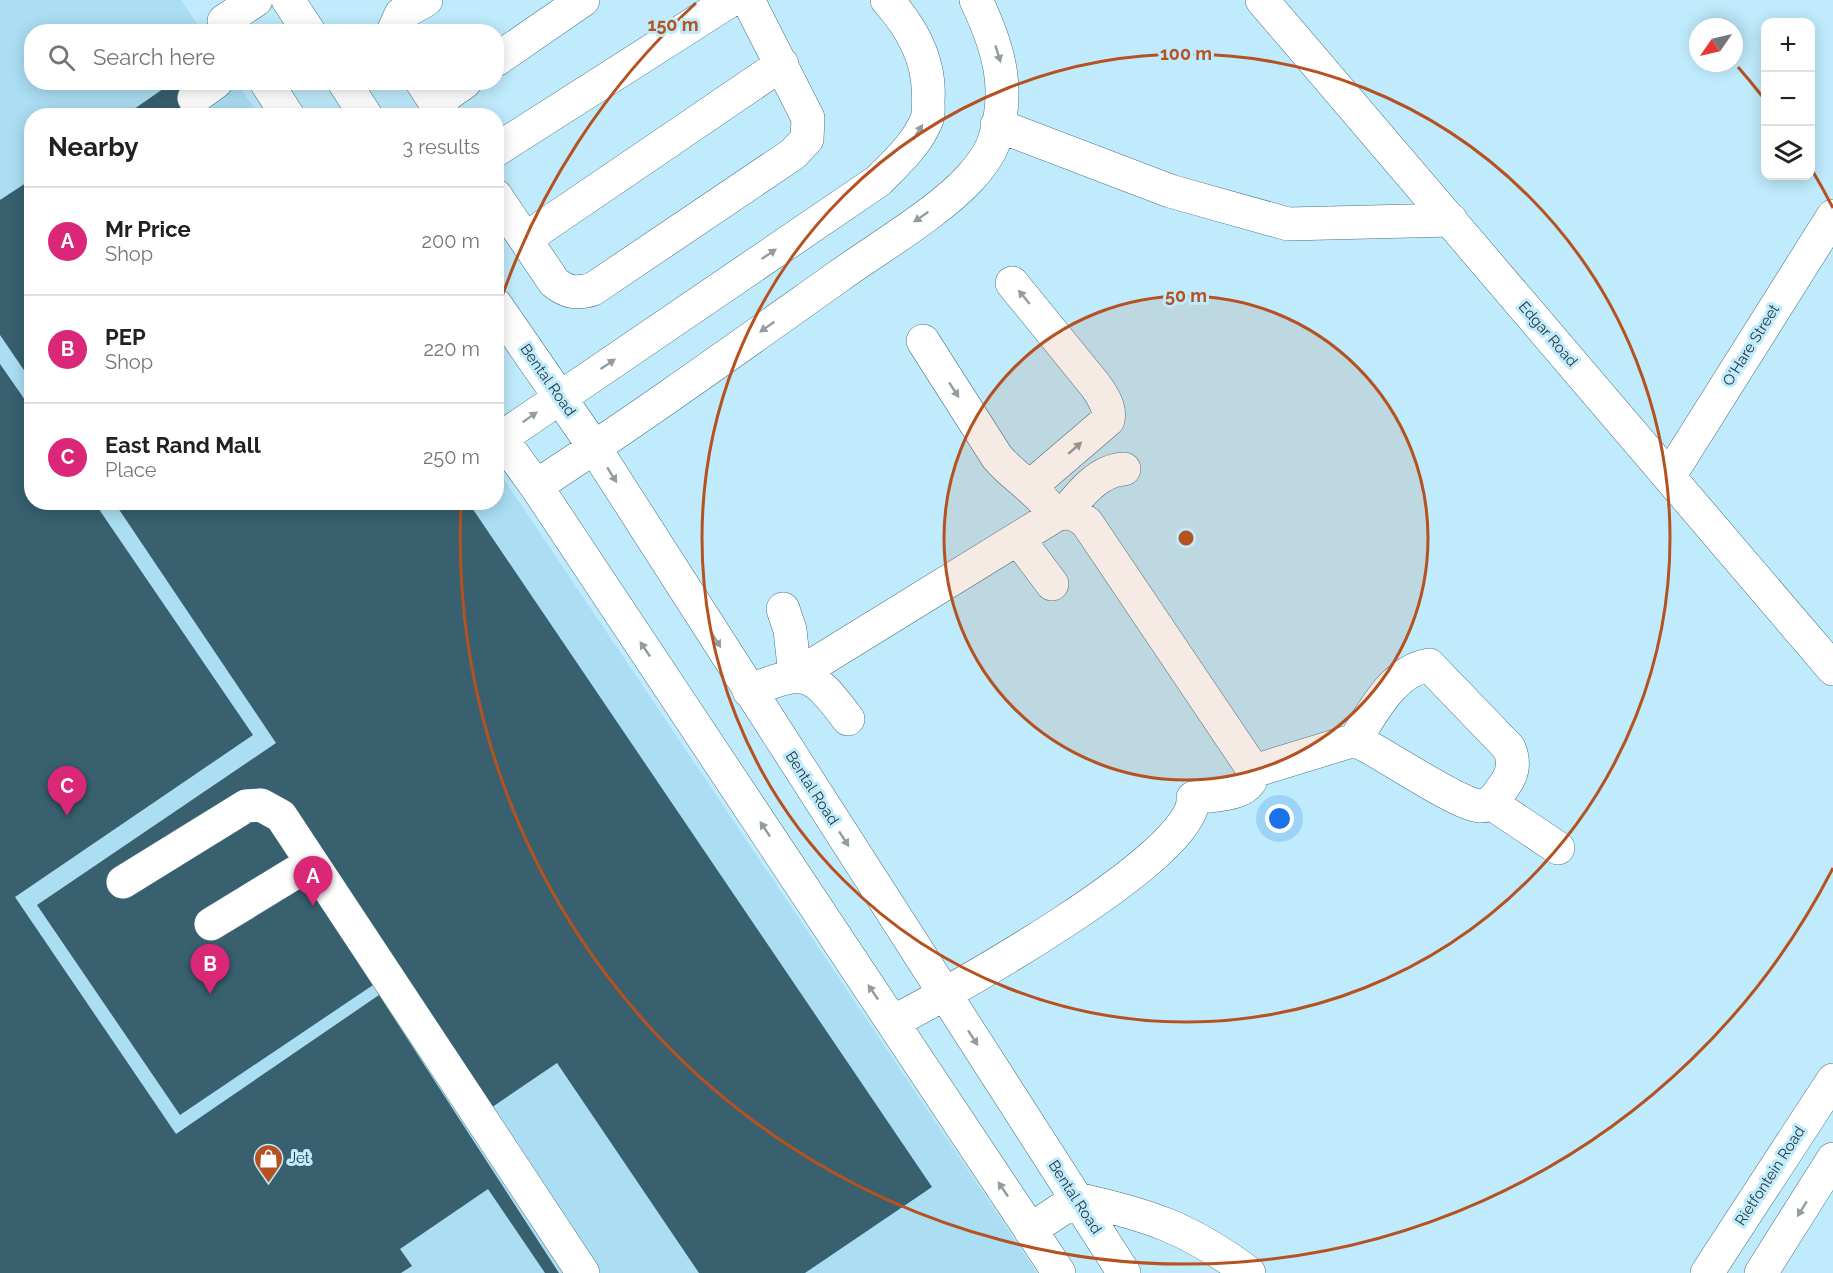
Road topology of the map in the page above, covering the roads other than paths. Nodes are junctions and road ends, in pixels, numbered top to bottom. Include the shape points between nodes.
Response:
1 (256, 0) edge
2 (288, 0) edge
3 (426, 0) edge
4 (583, 0) edge
5 (731, 0) edge
6 (748, 0) edge
7 (887, 0) edge
8 (976, 0) edge
9 (1262, 0) edge
10 (222, 18) edge
11 (304, 24) edge
12 (397, 24) edge
13 (504, 54) edge
14 (782, 64) junction
15 (271, 90) edge
16 (349, 90) edge
17 (451, 90) edge
18 (433, 100) edge
19 (283, 108) edge
20 (361, 108) edge
21 (998, 125) junction
22 (504, 145) edge
23 (504, 208) edge
24 (1833, 216) edge
25 (1451, 220) junction
26 (525, 239) junction
27 (1012, 283) dead end
28 (504, 317) edge
29 (923, 341) dead end
30 (559, 396) junction
31 (504, 431) edge
32 (504, 441) edge
33 (594, 447) junction
34 (1124, 469) dead end
35 (1670, 475) junction
36 (536, 486) junction
37 (1036, 489) junction
38 (1061, 514) junction
39 (1019, 540) junction
40 (1052, 585) dead end
41 (783, 609) dead end
42 (1833, 669) edge
43 (795, 675) junction
44 (749, 691) junction
45 (848, 719) dead end
46 (1355, 740) junction
47 (1254, 771) junction
48 (1491, 803) junction
49 (1558, 848) dead end
50 (311, 863) junction
51 (123, 882) dead end
52 (211, 924) dead end
53 (945, 995) junction
54 (893, 1022) junction
55 (1833, 1080) edge
56 (1833, 1159) edge
57 (1077, 1199) junction
58 (1030, 1230) junction
59 (583, 1273) edge
60 (1059, 1273) edge
61 (1124, 1273) edge
62 (1249, 1273) edge
63 (1707, 1273) edge
64 (1761, 1273) edge

1 - 10 street
2 - 11 street
3 - 12 street via 401,14
4 - 13 street
5 - 22 street
6 - 14 street
30 -> 7 street via 878,181 905,153 927,118 930,82 922,54 904,19
8 -> 21 street via 1002,66
9 - 25 street, Edgar Road
14 - 26 street
14 - 26 street via 808,118 809,132 802,146 783,160 593,289 581,293 554,282
15 - 19 street
16 - 20 street
17 - 18 street
21 - 25 street via 1170,191 1288,224
21 -> 33 street via 992,146 970,178 938,205
23 - 26 street
24 - 35 street, O'Hare Street
25 - 35 street, Edgar Road
37 -> 27 street via 1039,479 1108,420 1109,414 1095,385
28 - 30 street, Bental Road
29 -> 37 street via 997,456
31 -> 30 street
30 - 33 street, Bental Road
32 - 36 street
33 - 36 street
33 -> 44 street, Bental Road
34 - 38 street via 1115,469 1092,483
35 - 42 street, Edgar Road
54 -> 36 street
37 - 38 street
38 - 39 street
38 - 47 street via 1079,516 1087,523
39 - 40 street
39 - 43 street
41 - 43 street via 790,630
43 - 44 street
43 - 45 street via 817,682
44 -> 53 street, Bental Road
46 - 47 street
46 - 48 street via 1460,800 1482,807
46 - 48 street via 1377,705 1401,678 1429,665 1513,756 1514,765 1506,784
47 - 53 street via 1248,784 1234,793 1193,798 1194,805 1187,817 1167,842 1097,901
48 - 49 street
50 - 51 street via 281,816 261,805 246,806
50 - 52 street
50 - 59 street
53 - 54 street
53 -> 57 street, Bental Road
58 -> 54 street
55 - 63 street, Rietfontein Road
56 -> 64 street
57 - 58 street
57 - 61 street, Bental Road
57 - 62 street via 1137,1213 1182,1230
58 - 60 street

